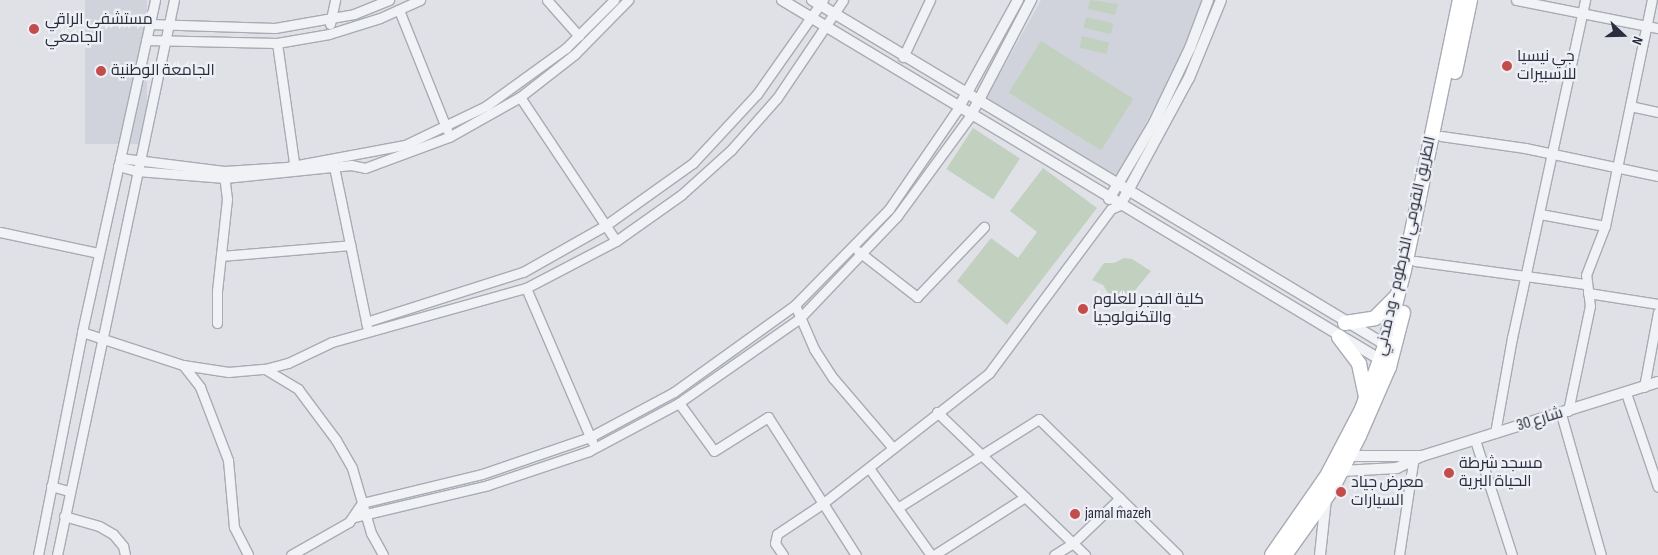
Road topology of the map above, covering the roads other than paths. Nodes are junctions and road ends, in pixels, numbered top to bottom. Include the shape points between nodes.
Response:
1 (154, 0) edge
2 (174, 0) edge
3 (335, 0) edge
4 (389, 0) edge
5 (420, 0) edge
6 (547, 0) edge
7 (614, 0) edge
8 (628, 0) edge
9 (782, 0) edge
10 (843, 0) edge
11 (930, 0) edge
12 (1018, 0) edge
13 (1031, 0) edge
14 (1208, 0) edge
15 (1221, 0) edge
16 (1460, 0) edge
17 (1470, 0) edge
18 (1516, 0) edge
19 (1585, 0) edge
20 (1652, 0) edge
21 (819, 2) edge
22 (399, 10) junction
23 (1582, 11) junction
24 (834, 14) junction
25 (812, 18) junction
26 (331, 20) junction
27 (150, 24) junction
28 (1646, 26) junction
29 (168, 27) junction
30 (826, 28) junction
31 (1658, 28) edge
32 (329, 34) junction
33 (579, 36) junction
34 (146, 40) junction
35 (165, 42) junction
36 (277, 43) junction
37 (903, 57) junction
38 (968, 95) junction
39 (520, 97) junction
40 (978, 102) junction
41 (1630, 106) junction
42 (960, 107) junction
43 (1658, 112) edge
44 (971, 114) junction
45 (446, 127) junction
46 (1441, 136) junction
47 (449, 137) junction
48 (1551, 156) junction
49 (1069, 157) junction
50 (1141, 157) junction
51 (119, 162) junction
52 (333, 164) junction
53 (138, 167) junction
54 (1618, 168) junction
55 (295, 169) junction
56 (1062, 170) junction
57 (225, 174) junction
58 (1658, 176) edge
59 (1117, 186) junction
60 (1127, 193) junction
61 (1113, 204) junction
62 (1540, 214) junction
63 (606, 225) junction
64 (1605, 226) junction
65 (984, 227) dead end
66 (0, 232) edge
67 (616, 241) junction
68 (351, 245) junction
69 (853, 246) junction
70 (98, 253) junction
71 (861, 254) junction
72 (221, 256) junction
73 (1415, 261) junction
74 (1526, 275) junction
75 (526, 288) junction
76 (1587, 288) junction
77 (1399, 292) junction
78 (1658, 304) edge
79 (795, 305) junction
80 (1658, 312) edge
81 (799, 319) junction
82 (366, 322) junction
83 (1345, 323) junction
84 (217, 324) dead end
85 (82, 332) junction
86 (369, 334) junction
87 (1339, 337) junction
88 (101, 340) junction
89 (1386, 345) junction
90 (1381, 360) junction
91 (183, 365) junction
92 (265, 368) junction
93 (1658, 382) edge
94 (1644, 387) junction
95 (1626, 393) junction
96 (1366, 396) junction
97 (679, 402) junction
98 (938, 412) junction
99 (1564, 412) junction
100 (1495, 433) junction
101 (590, 437) junction
102 (1475, 440) junction
103 (893, 448) junction
104 (595, 449) junction
105 (983, 456) junction
106 (1349, 456) junction
107 (1422, 456) junction
108 (1413, 462) junction
109 (869, 468) junction
110 (1342, 471) junction
111 (487, 472) junction
112 (51, 486) junction
113 (488, 486) junction
114 (1658, 487) edge
115 (69, 491) junction
116 (1327, 496) junction
117 (1025, 497) junction
118 (1120, 498) junction
119 (362, 503) junction
120 (822, 504) junction
121 (899, 506) junction
122 (366, 515) junction
123 (64, 516) junction
124 (354, 517) junction
125 (1073, 543) junction
126 (38, 555) edge
127 (57, 555) edge
128 (125, 555) edge
129 (248, 555) edge
130 (291, 555) edge
131 (383, 555) edge
132 (783, 555) edge
133 (856, 555) edge
134 (933, 555) edge
135 (1054, 555) edge
136 (1085, 555) edge
137 (1178, 555) edge
138 (1272, 555) edge
139 (1285, 555) edge
140 (1320, 555) edge
141 (1399, 555) edge
142 (1512, 555) edge
143 (1601, 555) edge

1 - 27 street
2 - 29 street
3 - 26 street
4 - 26 street
5 - 22 street
6 - 33 street
7 - 33 street
8 - 39 street via 575,54
9 - 25 street
10 - 24 street
11 - 37 street
12 - 38 street
13 - 40 street
14 - 50 street
15 - 50 street via 1188,78
16 - 77 highway, الطريق القومي الخرطوم - ود مدني
17 - 46 highway, الطريق القومي الخرطوم - ود مدني
18 - 23 street
19 - 23 street
20 - 28 street
21 - 24 street
21 - 25 street
22 - 32 street
22 - 45 street
23 - 28 street
23 - 48 street
24 - 30 street
24 - 37 street
25 - 30 street
25 - 63 street via 757,94 693,163
26 - 29 street via 275,28
26 - 32 street
27 - 29 street
27 - 34 street
28 - 31 street
28 - 41 street
29 - 35 street
30 - 42 street
30 - 67 street via 777,98 731,150 681,195
32 - 36 street
33 - 45 street via 486,106
34 - 35 street
34 - 51 street
35 - 36 street
35 - 53 street
36 - 55 street
37 - 38 street
38 - 40 street
38 - 42 street
39 - 47 street
39 - 63 street
40 - 44 street
40 - 49 street
41 - 43 street
41 - 54 street
42 - 44 street
42 - 69 street via 889,209
44 - 56 street
44 - 71 street via 897,216
45 - 47 street
45 - 52 street via 405,145
46 - 48 street via 1526,148
46 - 73 highway, الطريق القومي الخرطوم - ود مدني
47 - 52 street via 365,168
48 - 54 street
48 - 62 street
49 - 56 street
49 - 59 street
50 - 59 street
50 - 60 street
51 - 53 street
51 - 70 street
52 - 55 street
52 - 68 street
53 - 57 street
53 - 88 street
54 - 58 street
54 - 64 street
55 - 57 street
56 - 61 street
57 - 72 street
59 - 60 street
59 - 61 street
60 - 61 street
60 - 83 street
61 - 87 street
61 - 98 street via 989,373
62 - 64 street
62 - 74 street
63 - 67 street
63 - 82 street via 522,272
64 - 76 street via 1590,262
65 - 71 street via 919,297 913,296
66 - 70 street
67 - 75 street
68 - 72 street
68 - 82 street
69 - 71 street
69 - 79 street
70 - 85 street
71 - 81 street
72 - 84 street via 216,291
73 - 74 street
73 - 106 highway, الطريق القومي الخرطوم - ود مدني via 1391,361
74 - 76 street
74 - 100 street
75 - 86 street
75 - 101 street
76 - 78 street
76 - 99 street via 1590,306
77 - 83 highway via 1389,308 1375,318
77 - 89 highway, الطريق القومي الخرطوم - ود مدني
79 - 81 street
79 - 101 street via 674,392
80 - 94 street
81 - 97 street
81 - 103 street via 833,378
82 - 86 street
83 - 89 street
85 - 88 street
85 - 112 street
86 - 92 street via 332,342 288,363
87 - 90 street
87 - 96 highway via 1359,364
88 - 91 street
88 - 115 street
89 - 90 highway, الطريق القومي الخرطوم - ود مدني
90 - 96 highway, الطريق القومي الخرطوم - ود مدني
91 - 92 street via 228,372
91 - 129 street via 200,387 228,460 234,527
92 - 119 street via 298,389 336,440 352,468
93 - 94 street, شارع 30
94 - 95 street, شارع 30
95 - 99 street, شارع 30
95 - 114 street
96 - 138 highway, الطريق القومي الخرطوم - ود مدني via 1317,493
97 - 104 street
97 - 120 street via 714,451 768,417
98 - 103 street
98 - 105 street
99 - 100 street, شارع 30
99 - 143 street
100 - 102 street, شارع 30
101 - 104 street
101 - 111 street
102 - 107 street, شارع 30
102 - 142 street
103 - 109 street
104 - 113 street
105 - 117 street
105 - 118 street via 1041,419
105 - 121 street
106 - 107 street, شارع 30
106 - 110 highway, الطريق القومي الخرطوم - ود مدني
107 - 108 street, شارع 30
108 - 110 street, شارع 30 via 1391,470
108 - 141 street
109 - 120 street
109 - 121 street
110 - 116 highway, الطريق القومي الخرطوم - ود مدني
111 - 113 street
111 - 119 street
112 - 115 street
112 - 126 street
113 - 122 street
115 - 123 street
116 - 139 highway, الطريق القومي الخرطوم - ود مدني
116 - 140 street
117 - 125 street
117 - 134 street
118 - 125 street
118 - 137 street
119 - 122 street
119 - 124 street
120 - 132 street via 777,534 775,542
120 - 133 street
121 - 134 street
122 - 124 street
122 - 131 street
123 - 127 street
123 - 128 street via 99,526 113,534 123,546
124 - 130 street via 313,545
125 - 135 street
125 - 136 street

